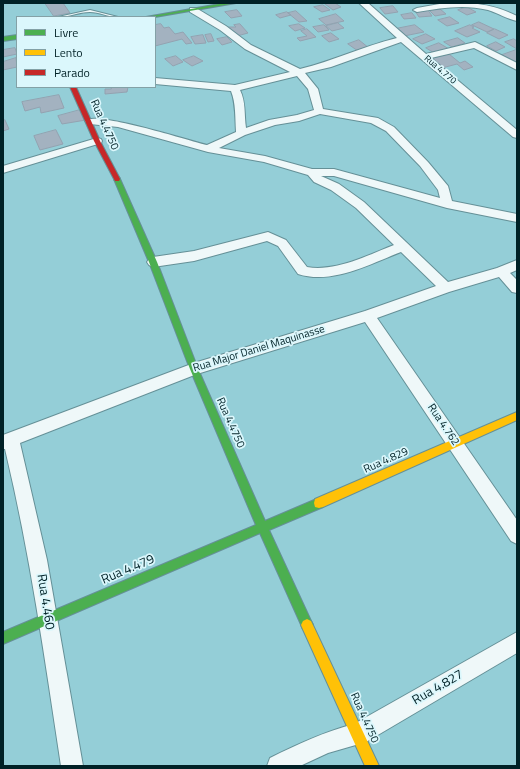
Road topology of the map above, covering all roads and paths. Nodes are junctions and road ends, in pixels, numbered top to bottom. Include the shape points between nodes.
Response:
1 (234, 3) edge
2 (363, 3) edge
3 (462, 4) edge
4 (193, 10) junction
5 (417, 10) dead end
6 (65, 16) edge
7 (112, 16) edge
8 (154, 16) edge
9 (517, 18) edge
10 (16, 37) edge
11 (3, 39) edge
12 (403, 39) junction
13 (425, 57) junction
14 (517, 67) edge
15 (298, 72) junction
16 (156, 81) edge
17 (74, 88) edge
18 (235, 88) junction
19 (319, 111) junction
20 (90, 121) junction
21 (241, 133) junction
22 (517, 135) edge
23 (97, 141) junction
24 (208, 149) junction
25 (3, 170) edge
26 (312, 172) junction
27 (447, 204) junction
28 (517, 218) edge
29 (403, 246) junction
30 (153, 262) junction
31 (517, 265) edge
32 (500, 272) junction
33 (446, 288) junction
34 (517, 288) edge
35 (368, 316) junction
36 (194, 369) junction
37 (517, 416) edge
38 (7, 440) edge
39 (456, 444) junction
40 (263, 528) junction
41 (517, 535) edge
42 (48, 618) junction
43 (3, 638) edge
44 (517, 642) edge
45 (358, 734) junction
46 (72, 766) edge
47 (278, 766) edge
48 (372, 766) edge

1 - 4 street
2 - 12 street, Rua 4.770
3 - 5 street
3 - 9 street via 485,6
4 - 8 street
4 - 15 street via 248,47
6 - 7 lane via 90,11
10 - 11 street
12 - 13 street, Rua 4.770
12 - 15 street via 328,65
13 - 14 street via 475,45
13 - 22 street, Rua 4.770
15 - 18 street
15 - 19 street via 311,83
16 - 18 street
17 - 20 street, Rua 4.4750
18 - 21 street via 240,100
19 - 21 street
19 - 27 street via 374,120 390,129 435,176 444,190
20 - 23 street, Rua 4.4750
20 - 24 street via 120,124
21 - 24 street
23 - 25 street
23 - 30 street, Rua 4.4750 via 116,177
24 - 26 street via 264,159
26 - 27 street via 340,175
26 - 29 street via 318,179 351,197
27 - 28 street
29 - 30 street via 338,270 321,273 303,271 282,243 268,236 194,256
29 - 33 street
30 - 36 street, Rua 4.4750
31 - 32 street, Rua Major Daniel Maquinasse
32 - 33 street, Rua Major Daniel Maquinasse
32 - 34 street
33 - 35 street, Rua Major Daniel Maquinasse
35 - 36 street, Rua Major Daniel Maquinasse
35 - 39 street, Rua 4.762
36 - 38 street, Rua Major Daniel Maquinasse
36 - 40 street, Rua 4.4750
37 - 39 street, Rua 4.829
38 - 42 street, Rua 4.460 via 24,488
39 - 40 street, Rua 4.829
39 - 41 street, Rua 4.762
40 - 42 street, Rua 4.479
40 - 45 street, Rua 4.4750
42 - 43 street, Rua 4.479
42 - 46 street, Rua 4.460
44 - 45 street, Rua 4.827
45 - 47 street, Rua 4.827 via 310,749
45 - 48 street, Rua 4.4750

